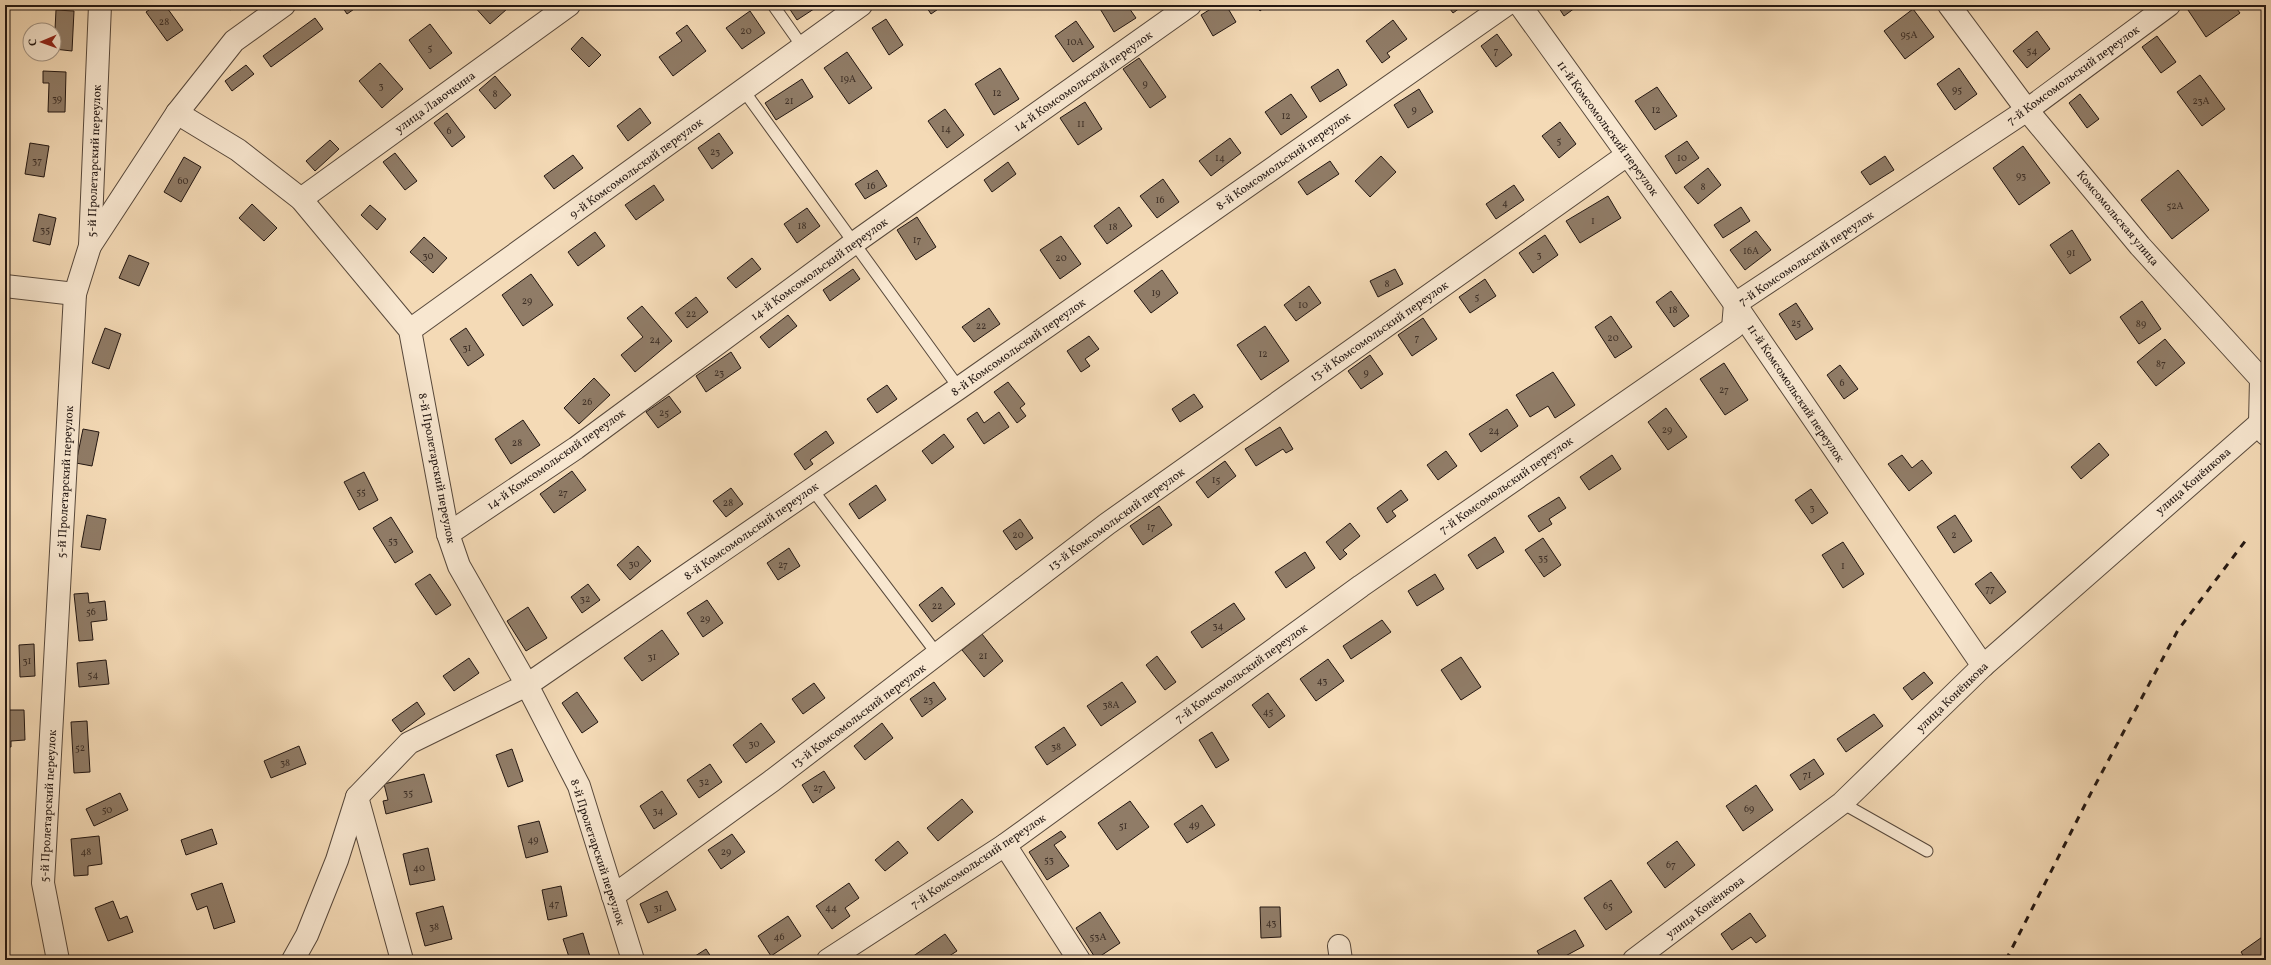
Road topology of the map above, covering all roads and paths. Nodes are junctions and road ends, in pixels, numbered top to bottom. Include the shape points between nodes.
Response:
1 (100, 5) edge
2 (284, 5) edge
3 (568, 5) edge
4 (773, 5) edge
5 (861, 5) edge
6 (1190, 5) edge
7 (1506, 5) edge
8 (1520, 5) edge
9 (1949, 5) edge
10 (2169, 5) edge
11 (802, 46) junction
12 (744, 91) junction
13 (2027, 110) junction
14 (177, 113) junction
15 (1627, 155) junction
16 (301, 199) junction
17 (854, 243) junction
18 (90, 246) junction
19 (5, 286) edge
20 (76, 294) junction
21 (1735, 304) junction
22 (410, 330) junction
23 (2264, 377) edge
24 (960, 388) junction
25 (2263, 428) edge
26 (812, 489) junction
27 (448, 534) junction
28 (938, 655) junction
29 (1983, 666) junction
30 (527, 685) junction
31 (357, 797) junction
32 (1842, 803) junction
33 (1005, 845) junction
34 (1927, 851) dead end
35 (613, 896) junction
36 (58, 960) edge
37 (294, 960) edge
38 (402, 960) edge
39 (634, 960) edge
40 (828, 960) edge
41 (1079, 960) edge
42 (1634, 960) edge

1 - 18 street, 5-й Пролетарский переулок
2 - 14 street via 234,41
3 - 16 street, улица Лавочкина
4 - 11 lane
5 - 11 street, 9-й Комсомольский переулок
6 - 17 street, 14-й Комсомольский переулок
7 - 24 street, 8-й Комсомольский переулок
8 - 15 street, 11-й Комсомольский переулок
9 - 13 street, Комсомольская улица
10 - 13 street, 7-й Комсомольский переулок
11 - 12 street, 9-й Комсомольский переулок
12 - 17 lane
12 - 22 street, 9-й Комсомольский переулок
13 - 21 street, 7-й Комсомольский переулок
13 - 23 street, Комсомольская улица via 2140,246
14 - 16 street, 8-й Пролетарский переулок via 238,150
14 - 18 street
15 - 21 street, 11-й Комсомольский переулок
15 - 28 street, 13-й Комсомольский переулок via 1107,524
16 - 22 street, 8-й Пролетарский переулок
17 - 24 lane
17 - 27 street, 14-й Комсомольский переулок via 576,448
18 - 20 street, 5-й Пролетарский переулок
19 - 20 street
20 - 36 street, 5-й Пролетарский переулок via 43,883
21 - 29 street, 11-й Комсомольский переулок
21 - 33 street, 7-й Комсомольский переулок via 1733,328 1361,586
22 - 27 street, 8-й Пролетарский переулок
23 - 25 street, Комсомольская улица
24 - 26 street, 8-й Комсомольский переулок
25 - 29 street, улица Конёнкова
26 - 28 lane
26 - 30 street, 8-й Комсомольский переулок
27 - 30 street, 8-й Пролетарский переулок via 459,566
28 - 35 street, 13-й Комсомольский переулок
29 - 32 street, улица Конёнкова
30 - 31 street, 8-й Комсомольский переулок via 409,743
30 - 35 street, 8-й Пролетарский переулок via 579,786
31 - 37 street via 337,860 307,935
31 - 38 street
32 - 34 lane
32 - 42 street, улица Конёнкова
33 - 40 street, 7-й Комсомольский переулок
33 - 41 street
35 - 39 street, 8-й Пролетарский переулок

